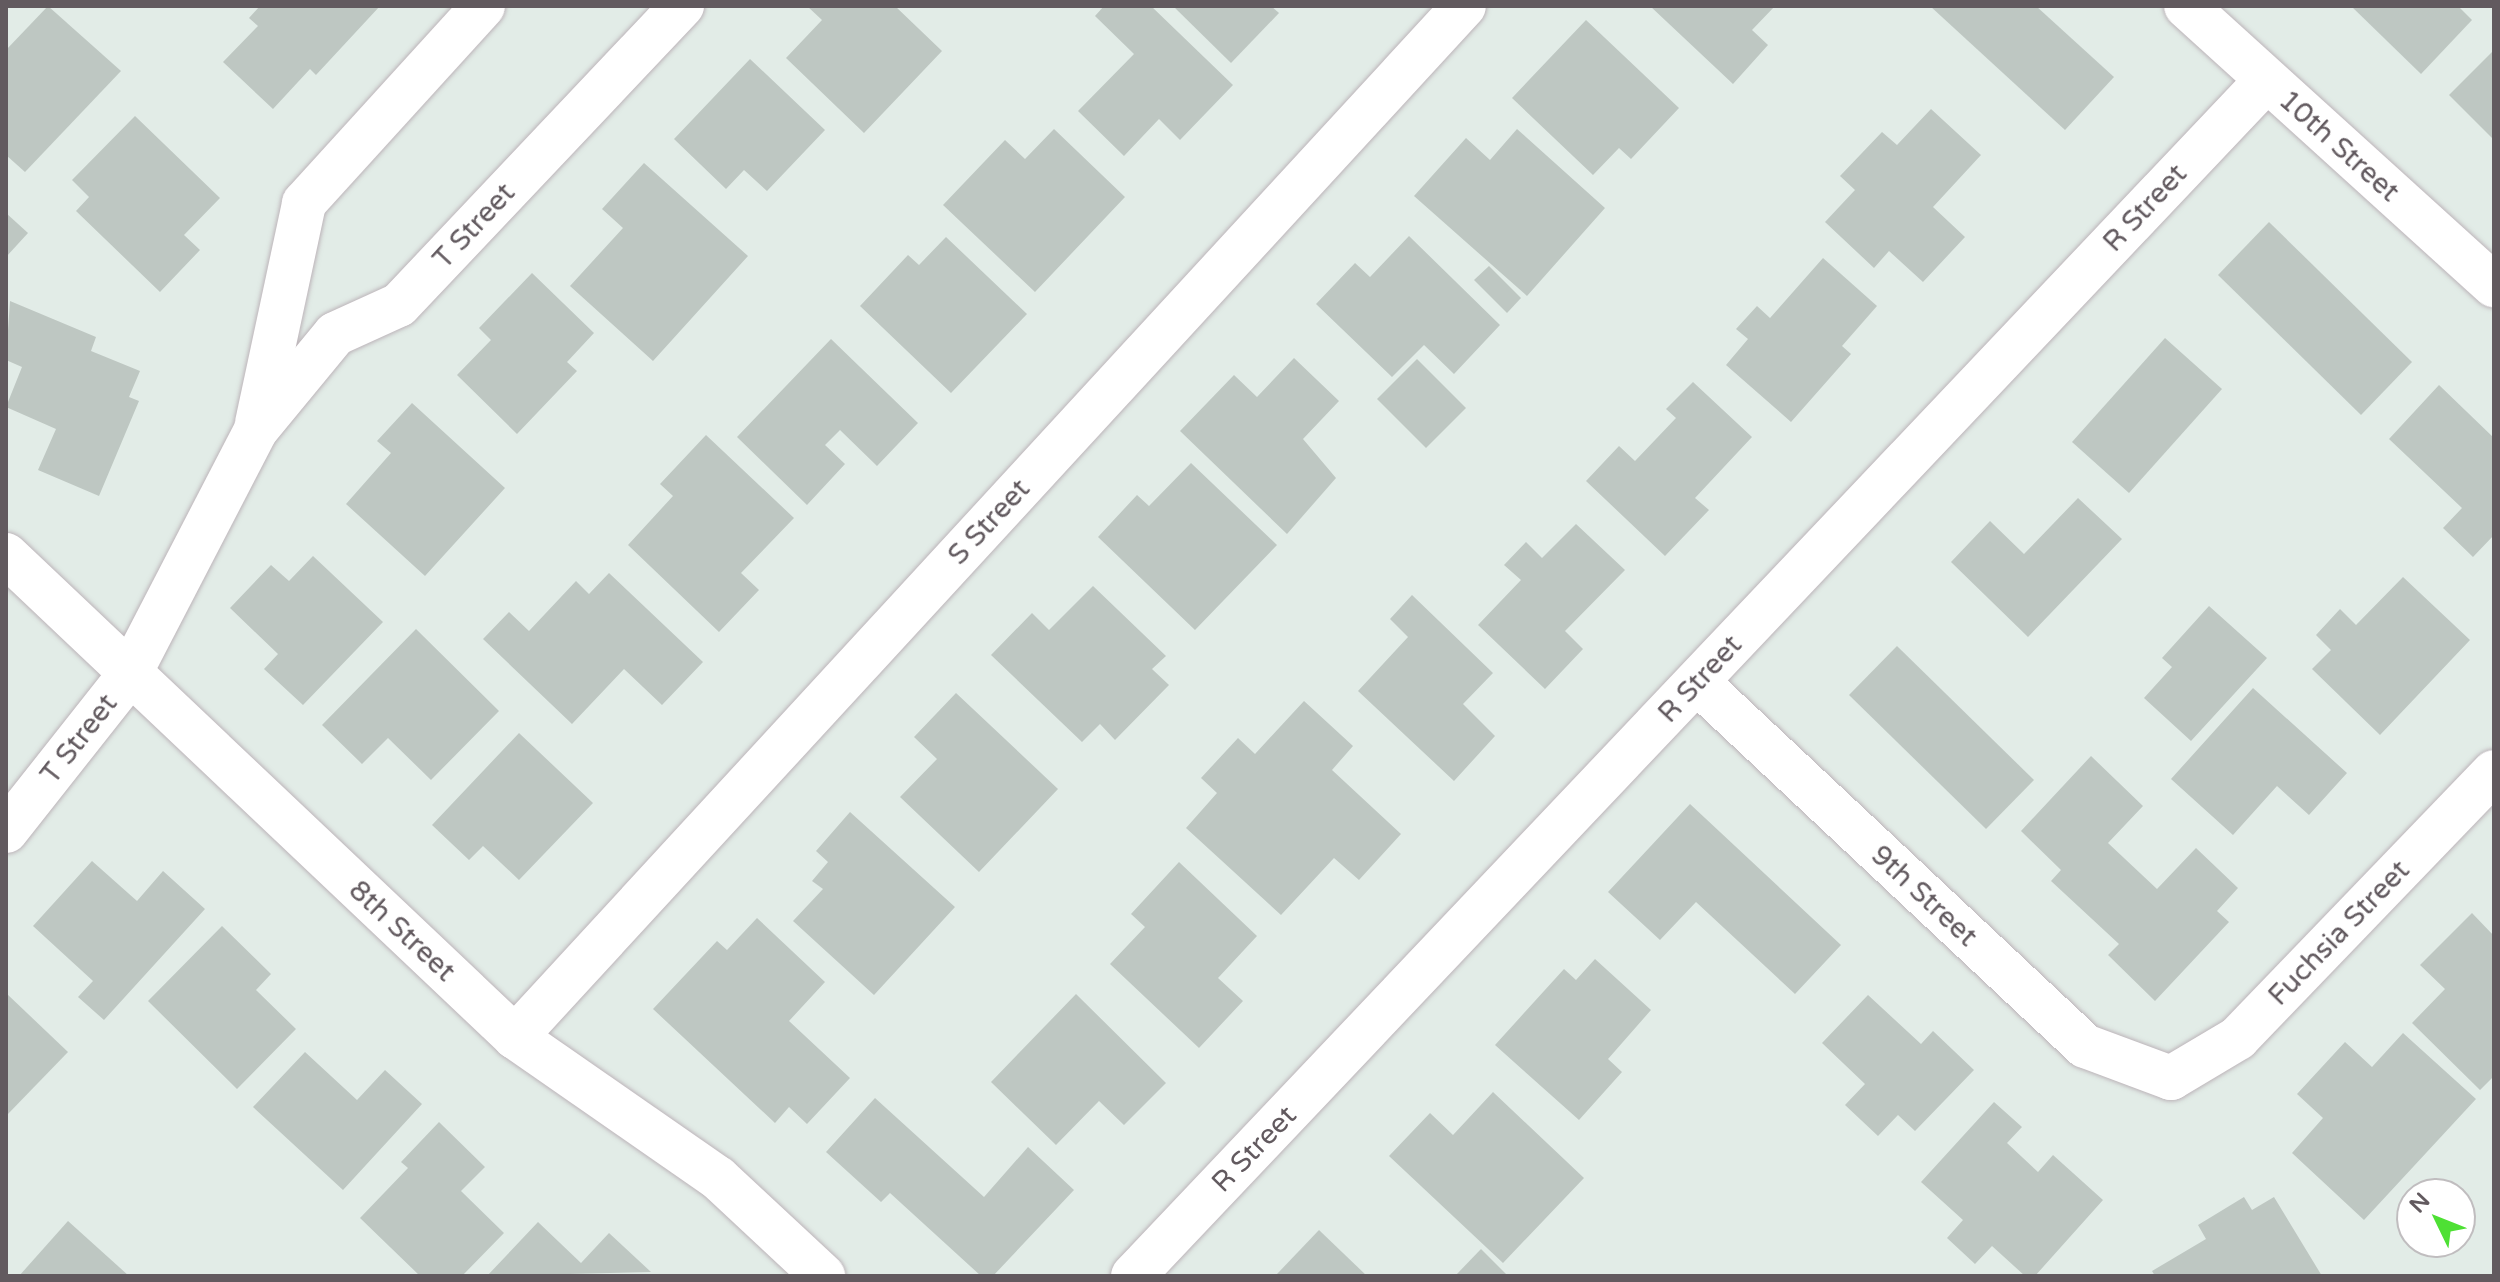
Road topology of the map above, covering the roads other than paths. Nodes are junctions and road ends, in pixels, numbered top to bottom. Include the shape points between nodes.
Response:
1 (483, 6) edge
2 (682, 6) edge
3 (1464, 6) edge
4 (2186, 6) edge
5 (2266, 81) junction
6 (2494, 285) edge
7 (256, 430) junction
8 (6, 555) edge
9 (129, 675) junction
10 (1697, 682) junction
11 (2494, 772) edge
12 (6, 831) edge
13 (515, 1037) junction
14 (2171, 1078) joint
15 (823, 1276) edge
16 (1133, 1276) edge

1 - 7 street, T Street via 304,203
2 - 7 street, T Street via 399,305 335,334
3 - 13 street, S Street
4 - 5 street, 10th Street
5 - 6 street, 10th Street
5 - 10 street, R Street
7 - 9 street, T Street
8 - 9 street, 8th Street
9 - 12 street, T Street
9 - 13 street, 8th Street
10 - 14 street, 9th Street via 2085,1046
10 - 16 street, R Street
11 - 14 street, Fuchsia Street via 2238,1038
13 - 15 street, 8th Street via 718,1178

